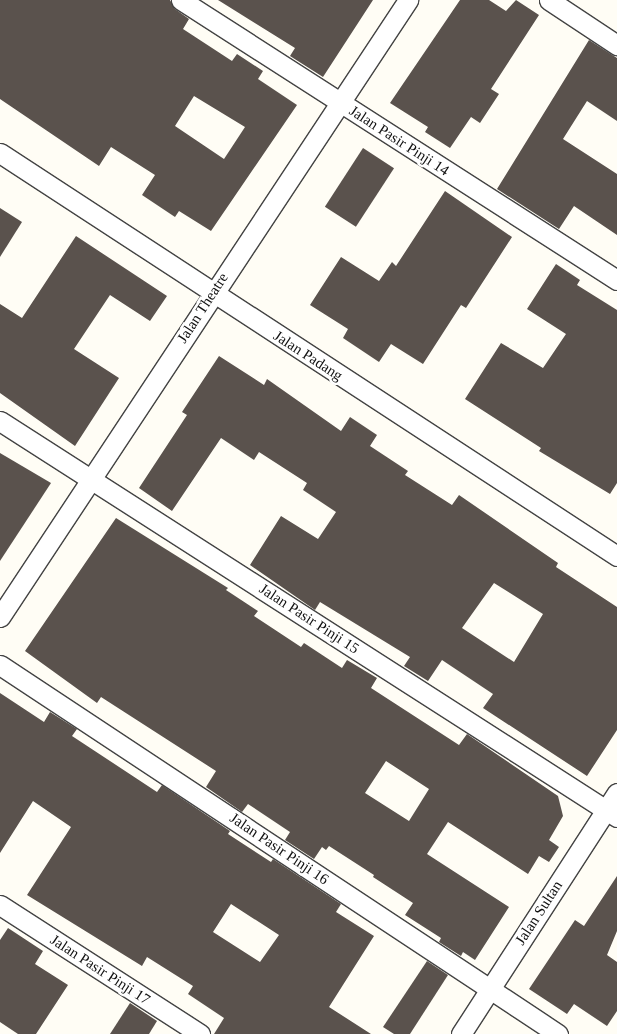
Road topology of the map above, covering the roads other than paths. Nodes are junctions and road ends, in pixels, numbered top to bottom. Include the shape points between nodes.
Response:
1 (181, 0) edge
2 (408, 0) edge
3 (549, 0) edge
4 (617, 45) edge
5 (339, 103) junction
6 (0, 153) edge
7 (617, 280) edge
8 (212, 294) junction
9 (0, 421) edge
10 (91, 479) junction
11 (617, 556) edge
12 (0, 617) edge
13 (0, 665) edge
14 (617, 792) edge
15 (612, 813) edge
16 (0, 905) edge
17 (490, 989) junction
18 (200, 1034) edge
19 (461, 1034) edge
20 (558, 1034) edge

1 - 5 street, Jalan Pasir Pinji 14
2 - 5 street, Jalan Theatre
3 - 4 street
5 - 7 street, Jalan Pasir Pinji 14
5 - 8 street, Jalan Theatre
6 - 8 street, Jalan Padang
8 - 10 street, Jalan Theatre
8 - 11 street, Jalan Padang
9 - 10 street, Jalan Pasir Pinji 15
10 - 12 street, Jalan Theatre
10 - 15 street, Jalan Pasir Pinji 15
13 - 17 street, Jalan Pasir Pinji 16
14 - 15 street, Jalan Sultan
15 - 17 street, Jalan Sultan
16 - 18 street, Jalan Pasir Pinji 17
17 - 19 street, Jalan Sultan
17 - 20 street, Jalan Pasir Pinji 16

